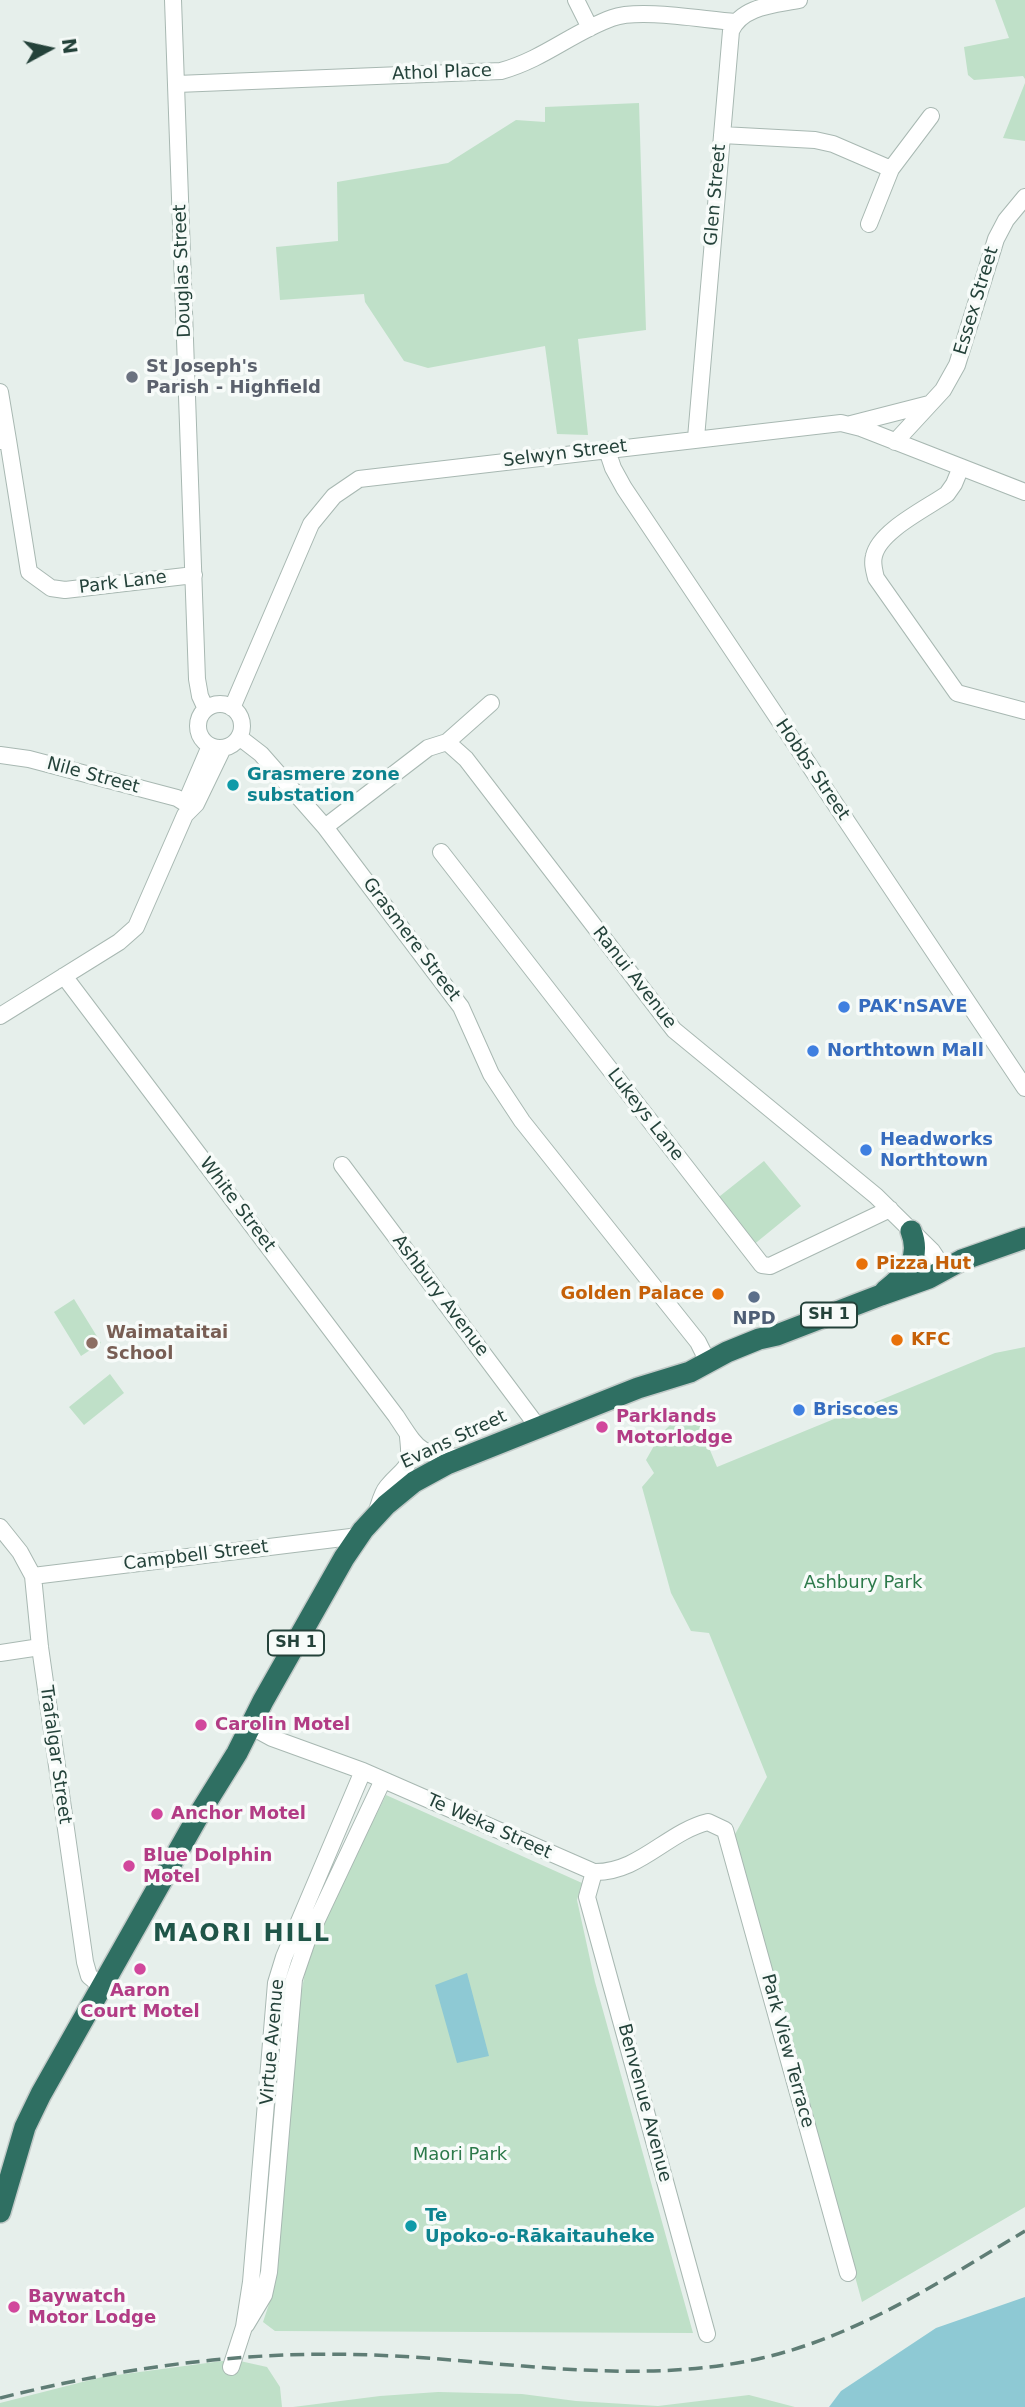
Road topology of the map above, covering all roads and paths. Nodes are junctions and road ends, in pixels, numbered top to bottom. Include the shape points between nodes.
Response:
1 (173, 0) edge
2 (576, 0) edge
3 (799, 0) edge
4 (735, 22) junction
5 (590, 28) junction
6 (177, 84) junction
7 (932, 116) dead end
8 (722, 135) junction
9 (891, 169) junction
10 (1025, 197) edge
11 (869, 224) dead end
12 (0, 392) edge
13 (929, 404) junction
14 (850, 424) junction
15 (696, 438) junction
16 (4, 441) edge
17 (895, 442) junction
18 (607, 450) junction
19 (961, 467) junction
20 (1025, 492) edge
21 (194, 575) junction
22 (491, 703) dead end
23 (232, 708) junction
24 (206, 709) junction
25 (1025, 711) edge
26 (239, 737) junction
27 (447, 743) junction
28 (216, 747) junction
29 (0, 755) edge
30 (185, 809) junction
31 (325, 827) junction
32 (441, 852) dead end
33 (64, 975) junction
34 (0, 1016) edge
35 (1025, 1088) edge
36 (342, 1166) dead end
37 (890, 1209) junction
38 (911, 1231) junction
39 (1025, 1238) edge
40 (944, 1269) junction
41 (881, 1295) junction
42 (708, 1362) junction
43 (538, 1427) junction
44 (408, 1437) junction
45 (465, 1457) junction
46 (375, 1517) junction
47 (0, 1527) edge
48 (359, 1536) junction
49 (33, 1576) junction
50 (40, 1647) junction
51 (0, 1653) edge
52 (250, 1726) junction
53 (363, 1771) junction
54 (383, 1780) junction
55 (594, 1872) junction
56 (101, 1986) junction
57 (0, 2212) edge
58 (848, 2273) dead end
59 (244, 2328) junction
60 (707, 2334) dead end
61 (231, 2367) dead end

1 - 6 street, Douglas Street
2 - 5 street
3 - 4 street via 748,12
4 - 5 street, Athol Place via 638,14 614,17
4 - 8 street, Glen Street
5 - 6 street, Athol Place via 532,60 501,71
6 - 21 street, Douglas Street
7 - 9 street
8 - 9 street via 815,140
8 - 15 street, Glen Street
9 - 11 street
10 - 13 street, Essex Street via 996,239 950,381
12 - 16 street, Park Lane
13 - 14 street
13 - 17 street, Essex Street
14 - 15 street, Selwyn Street
14 - 17 street, Selwyn Street
15 - 18 street, Selwyn Street
16 - 21 street, Park Lane via 29,572 51,588
17 - 19 street, Selwyn Street
18 - 23 street, Selwyn Street via 359,479 334,496 311,524
18 - 35 street, Hobbs Street via 625,488
19 - 20 street, Selwyn Street
19 - 25 street via 947,494 884,538 874,555 876,578 957,693
21 - 24 street, Douglas Street via 197,679
22 - 27 street
23 - 24 street via 219,704
23 - 26 street via 242,725
24 - 28 street via 198,729 200,736
26 - 28 street via 229,746
26 - 31 street, Grasmere Street via 261,754
27 - 31 street via 428,748
27 - 37 street, Ranui Avenue via 466,759 674,1030
28 - 30 street
29 - 30 street, Nile Street via 177,798
30 - 33 street via 136,927
31 - 42 street, Grasmere Street via 461,1007 491,1074 522,1121 698,1342
32 - 37 street, Lukeys Lane via 762,1265 770,1266
33 - 34 street
33 - 44 street, White Street
36 - 43 street, Ashbury Avenue
37 - 38 street, Ranui Avenue
38 - 40 street, Ranui Avenue
38 - 41 highway via 914,1260
39 - 40 highway, Evans Street / SH 1
40 - 41 highway, Evans Street / SH 1
41 - 42 highway, Evans Street / SH 1
42 - 43 highway, Evans Street / SH 1
43 - 45 highway, Evans Street / SH 1
44 - 45 street, White Street via 429,1454
44 - 46 street via 407,1467 385,1489
45 - 46 highway, Evans Street / SH 1 via 414,1482
46 - 48 highway, Evans Street / SH 1
47 - 49 street, Trafalgar Street
48 - 49 street, Campbell Street
48 - 52 highway, Evans Street / SH 1
49 - 50 street, Trafalgar Street
50 - 51 street
50 - 56 street, Trafalgar Street via 85,1962 89,1976
52 - 53 street, Te Weka Street
52 - 56 highway, Evans Street / SH 1
53 - 54 street, Te Weka Street
53 - 59 street, Virtue Avenue via 276,1983
54 - 55 street, Te Weka Street
54 - 59 street, Virtue Avenue via 307,1941 294,1979 269,2272 264,2295
55 - 58 street, Park View Terrace via 634,1863 691,1826 708,1822 725,1830
55 - 60 street, Benvenue Avenue via 587,1897
56 - 57 highway, Evans Street / SH 1 via 25,2127
59 - 61 street, Virtue Avenue

